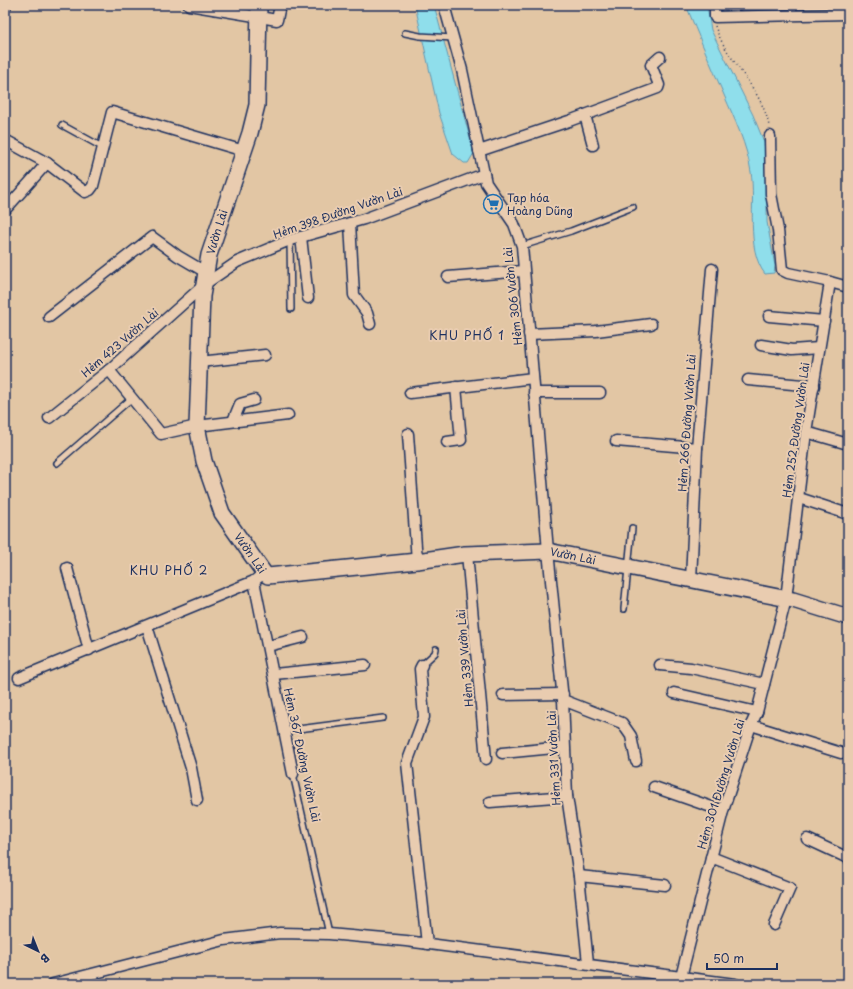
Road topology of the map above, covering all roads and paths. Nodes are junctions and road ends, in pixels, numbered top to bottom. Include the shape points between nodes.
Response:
1 (189, 5) edge
2 (280, 5) edge
3 (444, 5) edge
4 (715, 5) edge
5 (259, 11) edge
6 (848, 14) edge
7 (715, 17) junction
8 (405, 33) dead end
9 (448, 38) junction
10 (660, 57) dead end
11 (585, 115) junction
12 (62, 125) dead end
13 (770, 136) joint
14 (5, 140) edge
15 (593, 145) dead end
16 (102, 147) junction
17 (244, 151) junction
18 (479, 151) junction
19 (47, 163) junction
20 (484, 174) junction
21 (633, 207) dead end
22 (5, 210) edge
23 (350, 223) junction
24 (302, 237) junction
25 (290, 240) junction
26 (522, 246) junction
27 (712, 269) dead end
28 (524, 271) junction
29 (448, 277) dead end
30 (206, 278) junction
31 (830, 282) junction
32 (848, 287) edge
33 (308, 298) dead end
34 (291, 309) dead end
35 (769, 316) dead end
36 (49, 317) dead end
37 (824, 320) junction
38 (370, 324) dead end
39 (651, 324) dead end
40 (529, 334) junction
41 (761, 345) dead end
42 (819, 348) junction
43 (265, 355) dead end
44 (199, 362) junction
45 (109, 370) junction
46 (533, 378) junction
47 (748, 380) dead end
48 (814, 386) junction
49 (456, 387) junction
50 (410, 393) dead end
51 (534, 393) junction
52 (600, 393) dead end
53 (132, 398) junction
54 (254, 400) dead end
55 (288, 415) dead end
56 (49, 418) dead end
57 (233, 421) junction
58 (196, 426) junction
59 (806, 432) junction
60 (408, 434) dead end
61 (616, 441) dead end
62 (447, 442) dead end
63 (848, 444) edge
64 (697, 448) junction
65 (57, 463) dead end
66 (799, 498) junction
67 (848, 514) edge
68 (632, 528) dead end
69 (548, 551) junction
70 (468, 554) junction
71 (417, 561) junction
72 (626, 567) junction
73 (67, 568) dead end
74 (259, 577) junction
75 (691, 580) junction
76 (786, 599) junction
77 (624, 609) dead end
78 (848, 617) edge
79 (147, 626) junction
80 (303, 637) dead end
81 (268, 646) junction
82 (88, 647) junction
83 (436, 649) dead end
84 (365, 665) dead end
85 (422, 665) joint
86 (660, 665) dead end
87 (274, 674) junction
88 (19, 678) dead end
89 (764, 684) junction
90 (674, 693) dead end
91 (503, 695) dead end
92 (563, 697) junction
93 (757, 712) junction
94 (382, 718) dead end
95 (751, 725) junction
96 (283, 731) junction
97 (564, 747) junction
98 (502, 753) dead end
99 (841, 753) dead end
100 (486, 759) dead end
101 (636, 761) dead end
102 (293, 774) joint
103 (654, 787) dead end
104 (567, 796) junction
105 (197, 800) dead end
106 (490, 802) dead end
107 (723, 811) junction
108 (807, 839) dead end
109 (711, 857) junction
110 (848, 858) edge
111 (580, 876) junction
112 (665, 885) dead end
113 (774, 925) dead end
114 (329, 934) junction
115 (427, 944) junction
116 (588, 964) junction
117 (681, 977) junction
118 (53, 984) edge
119 (735, 984) edge

1 - 5 street
2 - 5 street via 276,20
3 - 9 street, Hẻm 306 Vườn Lài
4 - 7 street
5 - 17 main road, Vườn Lài via 257,105
6 - 7 street
7 - 13 path via 715,28 754,89 766,114
8 - 9 lane
9 - 18 street, Hẻm 306 Vườn Lài
10 - 11 street via 651,65 658,88
11 - 15 street
11 - 18 street
12 - 16 lane
13 - 31 street via 771,194 782,270
14 - 19 street
16 - 17 street via 112,112
16 - 19 street via 93,186 88,191 81,190
17 - 30 main road, Vườn Lài via 213,239
18 - 20 street, Hẻm 306 Vườn Lài
19 - 22 street
20 - 23 street, Hẻm 398 Đường Vườn Lài
20 - 26 street, Hẻm 306 Vườn Lài via 486,183 514,224
21 - 26 lane via 571,232
23 - 24 street, Hẻm 398 Đường Vườn Lài
23 - 38 street via 354,295 367,313
24 - 25 street, Hẻm 398 Đường Vườn Lài
24 - 33 street
25 - 30 street, Hẻm 398 Đường Vườn Lài
25 - 34 lane
26 - 28 street, Hẻm 306 Vườn Lài
27 - 64 street, Hẻm 266 Đường Vườn Lài
28 - 29 street
28 - 40 street, Hẻm 306 Vườn Lài
30 - 36 street via 152,237
30 - 44 main road, Vườn Lài
30 - 45 street, Hẻm 423 Vườn Lài
31 - 32 street
31 - 37 street, Hẻm 252 Đường Vườn Lài
35 - 37 street
37 - 42 street, Hẻm 252 Đường Vườn Lài
39 - 40 street via 596,331
40 - 46 street, Hẻm 306 Vườn Lài
41 - 42 street via 792,350
42 - 48 street, Hẻm 252 Đường Vườn Lài
43 - 44 street
44 - 58 main road, Vườn Lài
45 - 53 street
45 - 56 street, Hẻm 423 Vườn Lài
46 - 49 street
46 - 51 street, Hẻm 306 Vườn Lài
47 - 48 street
48 - 59 street, Hẻm 252 Đường Vườn Lài
49 - 50 street
49 - 62 street via 461,440
51 - 52 street
51 - 69 street, Hẻm 306 Vườn Lài
53 - 58 street via 161,434
53 - 65 lane
54 - 57 street via 240,404
55 - 57 street
57 - 58 street
58 - 74 main road, Vườn Lài via 204,461 222,513
59 - 63 street
59 - 66 street, Hẻm 252 Đường Vườn Lài
60 - 71 street
61 - 64 street
64 - 75 street, Hẻm 266 Đường Vườn Lài
66 - 67 street
66 - 76 street, Hẻm 252 Đường Vườn Lài
68 - 72 lane
69 - 70 main road, Vườn Lài
69 - 72 main road, Vườn Lài
69 - 92 street, Hẻm 331 Vườn Lài
70 - 71 main road, Vườn Lài
70 - 100 street, Hẻm 339 Vườn Lài
71 - 74 main road, Vườn Lài
72 - 75 main road, Vườn Lài
72 - 77 lane
73 - 82 street
74 - 79 street
74 - 81 street, Hẻm 367 Đường Vườn Lài
75 - 76 main road, Vườn Lài
76 - 78 main road, Vườn Lài
76 - 89 street, Hẻm 301 Đường Vườn Lài
79 - 82 street
79 - 105 street via 191,768
80 - 81 street
81 - 87 street, Hẻm 367 Đường Vườn Lài
82 - 88 street
83 - 85 lane
84 - 87 street
85 - 115 street via 420,669 424,718 407,762
86 - 89 street via 691,668
87 - 96 street, Hẻm 367 Đường Vườn Lài
89 - 93 street, Hẻm 301 Đường Vườn Lài
90 - 93 street
91 - 92 street
92 - 97 street, Hẻm 331 Vườn Lài
92 - 101 street via 622,723 631,736
93 - 95 street, Hẻm 301 Đường Vườn Lài
94 - 96 lane
95 - 99 street
95 - 107 street, Hẻm 301 Đường Vườn Lài
96 - 102 street, Hẻm 367 Đường Vườn Lài
97 - 98 street
97 - 104 street, Hẻm 331 Vườn Lài
102 - 114 lane, Hẻm 367 Đường Vườn Lài
103 - 107 street
104 - 106 street
104 - 111 street, Hẻm 331 Vườn Lài
107 - 109 street, Hẻm 301 Đường Vườn Lài
108 - 110 street
109 - 113 street via 790,888
109 - 117 street, Hẻm 301 Đường Vườn Lài
111 - 112 street
111 - 116 street, Hẻm 331 Vườn Lài
114 - 115 street
114 - 118 street via 280,933 224,940
115 - 116 street
116 - 117 street
117 - 119 street

